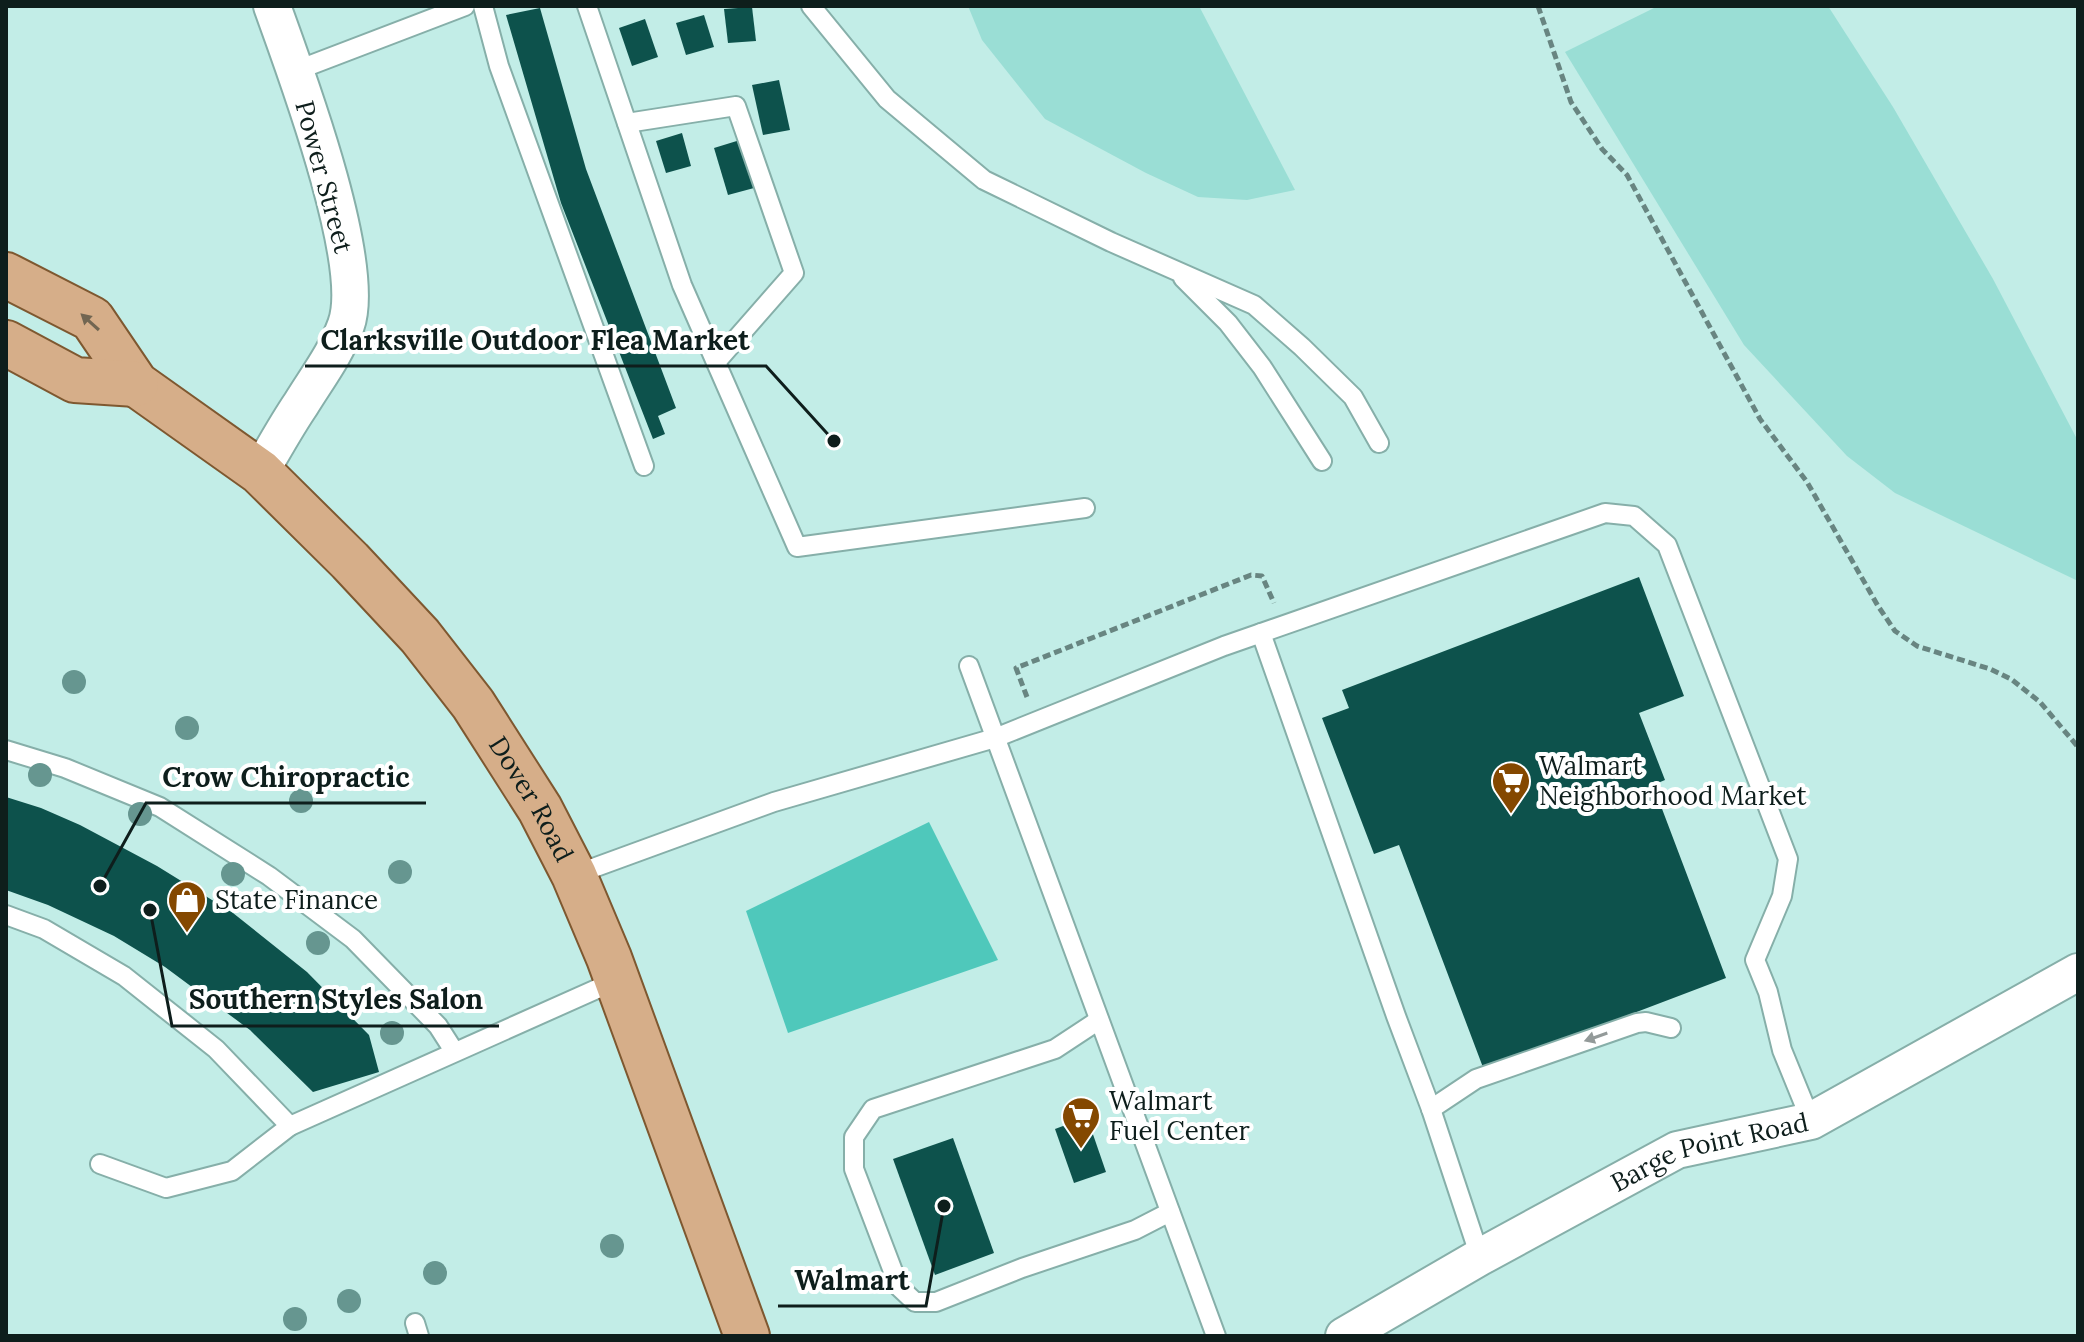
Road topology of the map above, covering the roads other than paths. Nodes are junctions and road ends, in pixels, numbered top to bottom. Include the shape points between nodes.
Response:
1 (272, 6) edge
2 (465, 6) edge
3 (483, 6) edge
4 (587, 6) edge
5 (811, 6) edge
6 (295, 71) junction
7 (627, 123) junction
8 (1175, 271) junction
9 (6, 275) edge
10 (6, 343) edge
11 (716, 362) junction
12 (136, 384) junction
13 (1379, 443) dead end
14 (1322, 461) dead end
15 (644, 466) dead end
16 (260, 472) junction
17 (1085, 508) dead end
18 (1261, 633) junction
19 (969, 666) dead end
20 (995, 738) junction
21 (6, 750) edge
22 (574, 875) junction
23 (6, 915) edge
24 (2078, 972) edge
25 (617, 980) junction
26 (1099, 1020) junction
27 (1671, 1028) dead end
28 (454, 1051) junction
29 (1431, 1109) junction
30 (1811, 1121) junction
31 (290, 1126) junction
32 (100, 1164) dead end
33 (1170, 1212) junction
34 (1480, 1257) junction
35 (747, 1336) edge
36 (1216, 1336) edge
37 (1344, 1336) edge

1 - 6 street, Power Street
2 - 6 lane
3 - 15 lane via 499,66
4 - 7 lane
5 - 8 lane via 887,99 984,180
6 - 16 street, Power Street via 335,201 351,281 349,308 331,357
7 - 11 lane via 682,285
7 - 11 lane via 736,106 794,273
8 - 13 lane via 1254,305 1353,397
8 - 14 lane via 1254,356
12 -> 9 main road, Dover Road via 92,319
10 - 12 main road via 75,380
11 - 17 lane via 797,547
12 - 16 main road, Dover Road
16 - 22 main road, Dover Road via 420,636 473,704 540,809
18 - 20 lane
18 - 29 lane
18 - 30 lane via 1605,513 1634,516 1667,545 1788,859 1782,896 1755,960 1782,1050
19 - 20 lane
20 - 22 lane via 774,802
20 - 26 lane
21 - 28 lane via 160,807 269,876 353,939 438,1026
22 - 25 main road, Dover Road
23 - 31 lane via 44,929 124,976 216,1049
24 - 30 street, Barge Point Road
25 - 28 lane
25 - 35 main road, Dover Road
26 - 33 lane
26 - 33 lane via 1055,1049 873,1109 854,1137 854,1169 899,1287 915,1302 936,1302 1135,1230
27 -> 29 lane via 1637,1023 1476,1079
28 - 31 lane
29 - 34 lane
30 - 34 street, Barge Point Road via 1677,1150
31 - 32 lane via 232,1171 166,1188
33 - 36 lane
34 - 37 street, Barge Point Road

